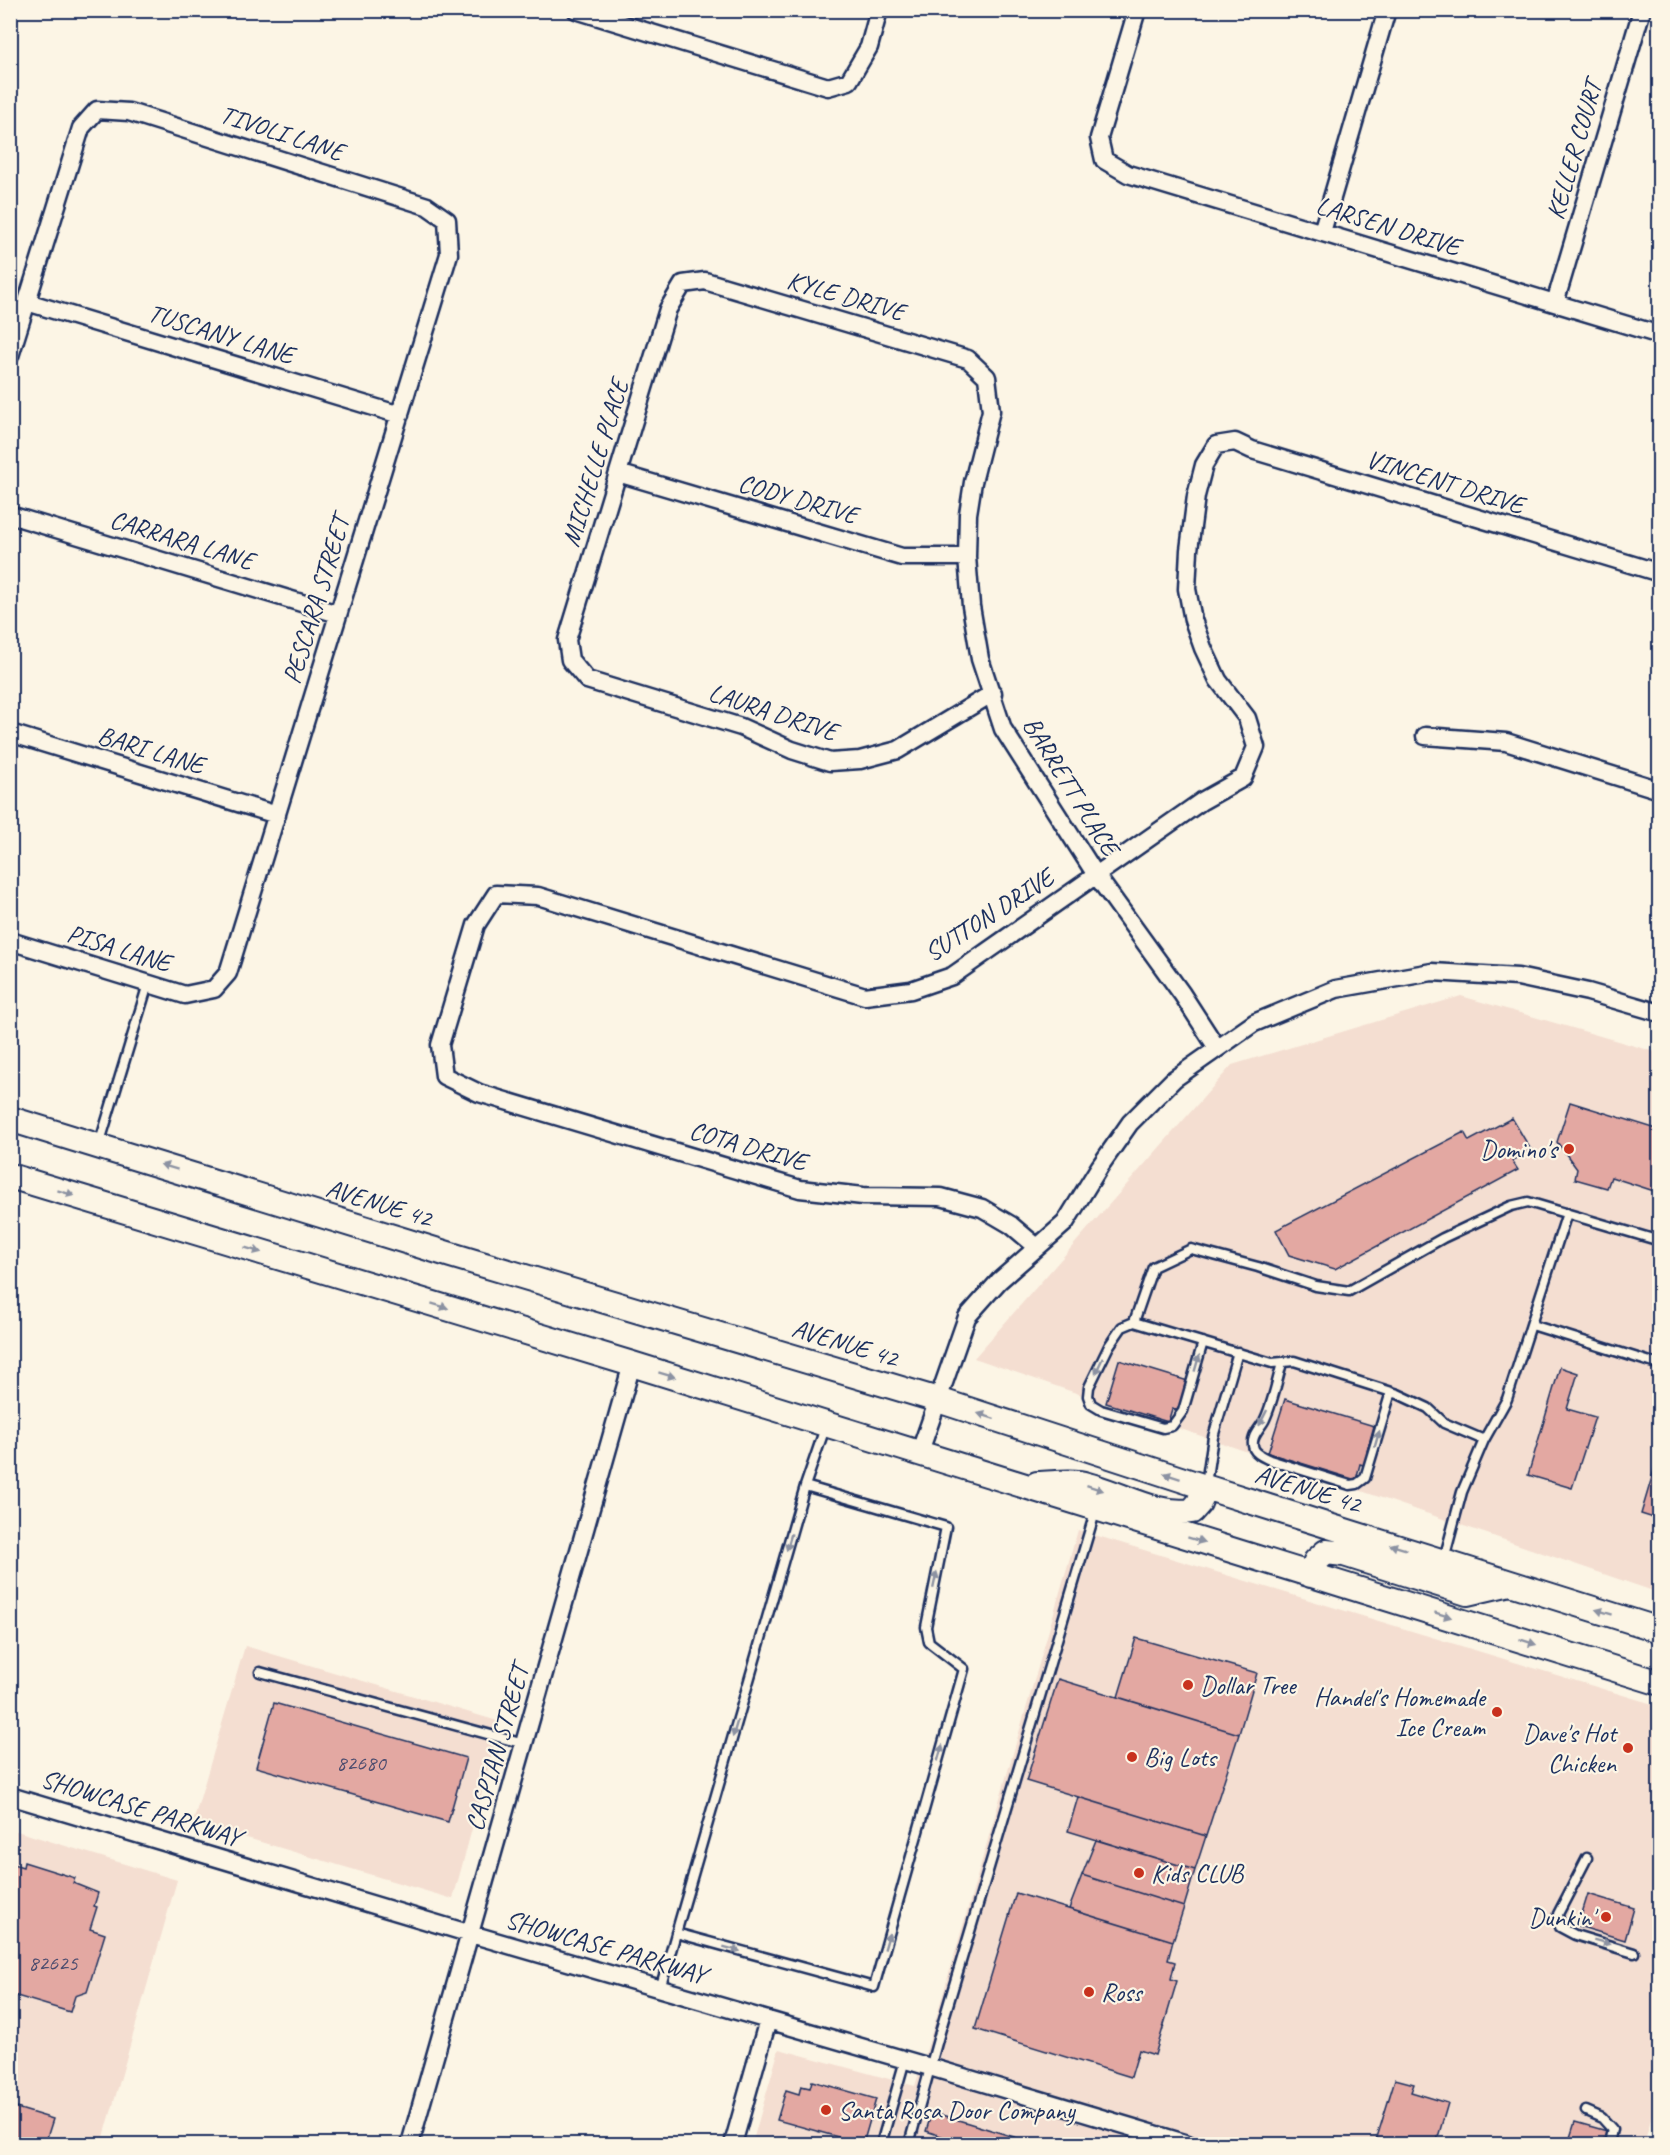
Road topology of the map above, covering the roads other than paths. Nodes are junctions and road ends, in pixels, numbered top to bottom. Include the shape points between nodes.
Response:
1 (576, 10) edge
2 (879, 10) edge
3 (1137, 10) edge
4 (1387, 10) edge
5 (1642, 10) edge
6 (626, 18) edge
7 (447, 220) joint
8 (1322, 232) junction
9 (683, 284) joint
10 (27, 302) junction
11 (1555, 303) junction
12 (1659, 335) edge
13 (10, 356) edge
14 (987, 377) joint
15 (400, 415) junction
16 (618, 473) junction
17 (10, 515) edge
18 (967, 557) junction
19 (1659, 573) edge
20 (339, 614) junction
21 (570, 660) joint
22 (993, 693) junction
23 (10, 733) edge
24 (1425, 736) dead end
25 (1256, 747) joint
26 (1659, 790) edge
27 (277, 815) junction
28 (1096, 875) junction
29 (10, 941) edge
30 (148, 984) junction
31 (214, 989) joint
32 (1659, 1013) edge
33 (1217, 1048) junction
34 (444, 1076) joint
35 (10, 1119) edge
36 (99, 1145) junction
37 (10, 1176) edge
38 (1567, 1213) junction
39 (1659, 1241) edge
40 (1037, 1247) junction
41 (1134, 1322) junction
42 (1532, 1325) junction
43 (1203, 1342) junction
44 (1238, 1352) junction
45 (1282, 1363) junction
46 (632, 1364) junction
47 (1659, 1365) edge
48 (1391, 1392) junction
49 (938, 1400) junction
50 (826, 1425) junction
51 (1484, 1440) junction
52 (919, 1454) junction
53 (1016, 1484) junction
54 (805, 1486) junction
55 (1205, 1487) junction
56 (1096, 1509) junction
57 (1444, 1561) junction
58 (1311, 1575) junction
59 (1510, 1583) junction
60 (1659, 1630) edge
61 (260, 1672) dead end
62 (1659, 1683) edge
63 (524, 1744) junction
64 (10, 1796) edge
65 (1587, 1858) dead end
66 (676, 1933) junction
67 (471, 1934) junction
68 (1634, 1953) dead end
69 (660, 1989) junction
70 (768, 2020) junction
71 (905, 2060) junction
72 (930, 2067) junction
73 (1586, 2111) dead end
74 (410, 2145) edge
75 (733, 2145) edge
76 (881, 2145) edge
77 (909, 2145) edge
78 (1188, 2145) edge
79 (1609, 2145) edge

1 - 6 street
2 - 6 street via 869,48 849,81 828,87
3 - 8 street, LARSEN DRIVE via 1099,138 1104,160 1128,174
4 - 8 street
5 - 11 street, KELLER COURT
7 - 10 street, TIVOLI LANE via 427,206 162,122 129,112 97,110 81,128
7 - 15 street, PESCARA STREET via 449,254
8 - 11 street, LARSEN DRIVE
9 - 14 street, KYLE DRIVE via 705,281 968,359
9 - 16 street, MICHELLE PLACE via 668,309
10 - 13 street
10 - 15 street, TUSCANY LANE
11 - 12 street, LARSEN DRIVE
14 - 18 street, BARRETT PLACE via 991,411 973,482
15 - 20 street, PESCARA STREET
16 - 18 street, CODY DRIVE via 902,557
16 - 21 street, MICHELLE PLACE via 567,640
17 - 20 street, CARRARA LANE
18 - 22 street, BARRETT PLACE via 980,660
19 - 25 street, VINCENT DRIVE via 1235,442 1216,445 1204,465 1196,496 1187,589 1203,648 1218,681 1247,718
20 - 27 street, PESCARA STREET
21 - 22 street, LAURA DRIVE via 587,680 741,727 830,762 860,760 898,750
22 - 28 street, BARRETT PLACE via 1003,729
23 - 27 street, BARI LANE
24 - 26 street via 1506,742
25 - 28 street, SUTTON DRIVE via 1243,778 1202,801
27 - 31 street, PESCARA STREET via 228,973
28 - 33 street, BARRETT PLACE
28 - 34 street, SUTTON DRIVE via 952,976 911,990 865,996 538,896 496,894 477,925 440,1045
29 - 30 street, PISA LANE
30 - 31 street, PISA LANE via 185,995
30 - 36 lane
32 - 33 street via 1518,977 1431,972 1336,989 1254,1023
33 - 40 street via 1174,1079 1130,1124 1065,1223
34 - 40 street, COTA DRIVE via 478,1093 800,1189 863,1196 941,1197 982,1208
35 - 36 main road, AVENUE 42
49 -> 36 main road, AVENUE 42
37 -> 46 main road
38 - 39 lane
38 - 41 lane via 1528,1202 1511,1206 1443,1238 1349,1291 1317,1286 1191,1249 1153,1267
38 - 42 lane
40 - 49 street via 967,1317
41 - 43 lane
41 -> 43 lane via 1122,1327 1114,1337 1089,1387 1091,1404 1101,1410 1163,1428 1172,1426 1183,1411
42 - 47 lane
42 - 51 lane via 1507,1400
43 - 44 lane
44 - 45 lane
44 - 55 lane via 1214,1437
45 - 48 lane via 1294,1361
45 -> 48 lane via 1265,1419 1253,1439 1254,1450 1270,1460 1350,1485 1365,1478
46 -> 50 main road
46 - 63 street, CASPIAN STREET
48 - 51 lane via 1428,1408 1444,1423
49 - 52 street
55 -> 49 main road, AVENUE 42
50 - 52 main road
50 - 54 lane
51 - 57 lane via 1462,1492
52 - 53 main road
53 -> 55 main road via 1078,1483 1179,1513 1192,1511
53 - 56 main road
54 -> 66 lane
66 -> 54 lane via 874,1988 964,1669 929,1642 926,1627 946,1527
57 -> 55 main road, AVENUE 42
56 -> 58 main road
56 - 72 lane
57 - 59 main road, AVENUE 42
58 - 59 main road via 1316,1561 1326,1552 1344,1554 1467,1593
58 -> 62 main road
60 -> 59 main road, AVENUE 42
61 - 63 lane
63 - 67 street, CASPIAN STREET
64 - 67 street, SHOWCASE PARKWAY
65 -> 68 lane via 1557,1914 1560,1927
66 - 69 lane
67 - 69 street, SHOWCASE PARKWAY
67 - 74 street, CASPIAN STREET
69 - 70 street, SHOWCASE PARKWAY
70 - 71 street, SHOWCASE PARKWAY
70 - 75 street
71 - 72 street, SHOWCASE PARKWAY
71 - 76 lane
72 - 77 lane
72 - 78 street, SHOWCASE PARKWAY
73 - 79 lane via 1602,2118 1612,2129

